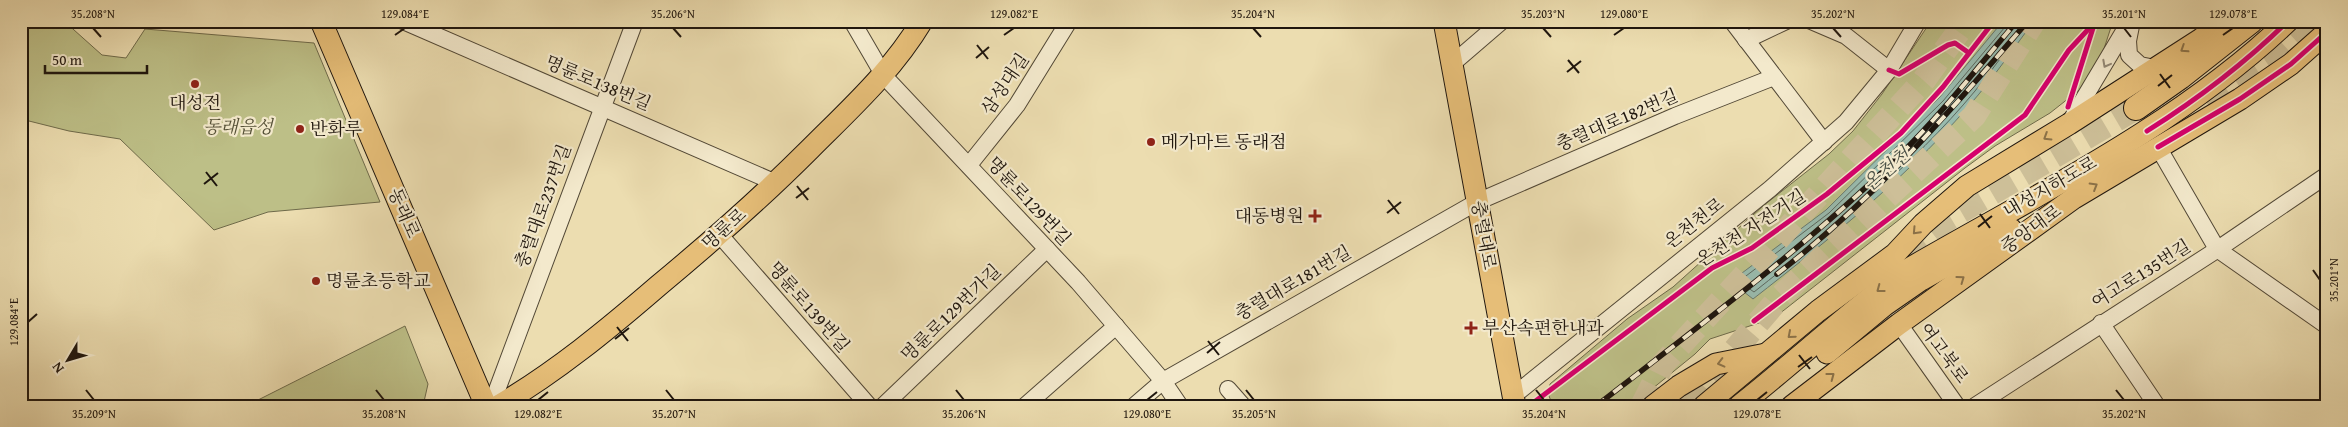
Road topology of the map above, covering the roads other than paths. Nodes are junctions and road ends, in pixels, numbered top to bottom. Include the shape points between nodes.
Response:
1 (321, 21) edge
2 (403, 21) edge
3 (635, 21) edge
4 (852, 21) edge
5 (922, 21) edge
6 (1069, 21) edge
7 (1444, 21) edge
8 (1502, 21) edge
9 (1732, 21) edge
10 (1786, 21) edge
11 (1811, 21) edge
12 (1918, 21) edge
13 (2131, 21) edge
14 (2224, 21) edge
15 (2251, 21) edge
16 (2288, 21) edge
17 (2327, 32) edge
18 (1746, 40) junction
19 (1452, 64) junction
20 (2155, 68) junction
21 (1889, 70) junction
22 (884, 76) junction
23 (1774, 77) junction
24 (603, 106) junction
25 (2136, 108) tunnel mouth
26 (2069, 124) junction
27 (1824, 142) junction
28 (2158, 147) junction
29 (969, 166) junction
30 (2327, 175) edge
31 (776, 183) junction
32 (2074, 198) junction
33 (1477, 202) junction
34 (719, 234) junction
35 (1047, 249) junction
36 (2217, 249) junction
37 (2101, 323) junction
38 (1899, 324) junction
39 (1116, 326) junction
40 (2327, 326) edge
41 (1769, 354) junction
42 (1162, 381) junction
43 (1228, 389) dead end
44 (1511, 403) edge
45 (486, 406) edge
46 (491, 406) edge
47 (498, 406) edge
48 (869, 406) edge
49 (883, 406) edge
50 (1025, 406) edge
51 (1134, 406) edge
52 (1180, 406) edge
53 (1243, 406) edge
54 (1653, 406) edge
55 (1704, 406) edge
56 (1739, 406) edge
57 (1760, 406) edge
58 (1792, 406) edge
59 (1958, 406) edge
60 (1975, 406) edge
61 (2157, 406) edge

1 - 45 main road, 동래로
2 - 24 street, 명륜로138번길
3 - 24 street, 충렬대로237번길
4 - 22 street, 명륜로129번길
5 - 22 main road, 명륜로
6 - 29 street, 삼성대길 via 1017,105
7 - 19 main road, 충렬대로
8 - 19 street
9 - 18 street
10 - 18 street
11 - 21 street via 1846,36
12 - 21 street, 온천천로
13 - 20 street via 2129,55 2140,65
13 -> 26 street
14 -> 20 main road
15 - 25 highway
16 -> 56 main road, 내성지하도로 via 2248,60 2181,110 1905,270
17 - 28 main road, 중앙대로 via 2291,64 2240,99
18 - 23 street
19 - 33 main road, 충렬대로
20 - 26 main road
21 - 27 street, 온천천로 via 1846,122
22 - 29 street, 명륜로129번길
22 - 31 main road, 명륜로
23 - 27 street
23 - 33 street, 충렬대로182번길
24 - 31 street, 명륜로138번길
24 - 46 street, 충렬대로237번길
26 -> 41 main road via 1967,186 1923,224 1895,254 1818,311
27 - 44 street, 온천천로
32 -> 28 main road, 중앙대로
28 - 36 street
29 - 35 street, 명륜로129번길
30 - 36 street, 여고로135번길
31 - 34 main road, 명륜로
38 -> 32 main road, 중앙대로
32 - 57 main road, 내성지하도로 via 2035,216 1921,280
33 - 42 street, 충렬대로181번길
33 - 44 main road, 충렬대로
34 - 47 main road, 명륜로 via 572,358
34 - 48 street, 명륜로139번길
35 - 39 street, 명륜로129번길
35 - 49 street, 명륜로129번가길
36 - 37 street, 여고로135번길
36 - 40 street
37 - 60 street, 여고로135번길
37 - 61 street
58 -> 38 main road, 중앙대로
38 - 59 street, 여고북로
39 - 42 street, 명륜로129번길
39 - 50 street
41 -> 54 main road via 1716,364
41 - 55 main road
42 - 51 street, 충렬대로181번길
42 - 52 street, 명륜로129번길
43 - 53 street

